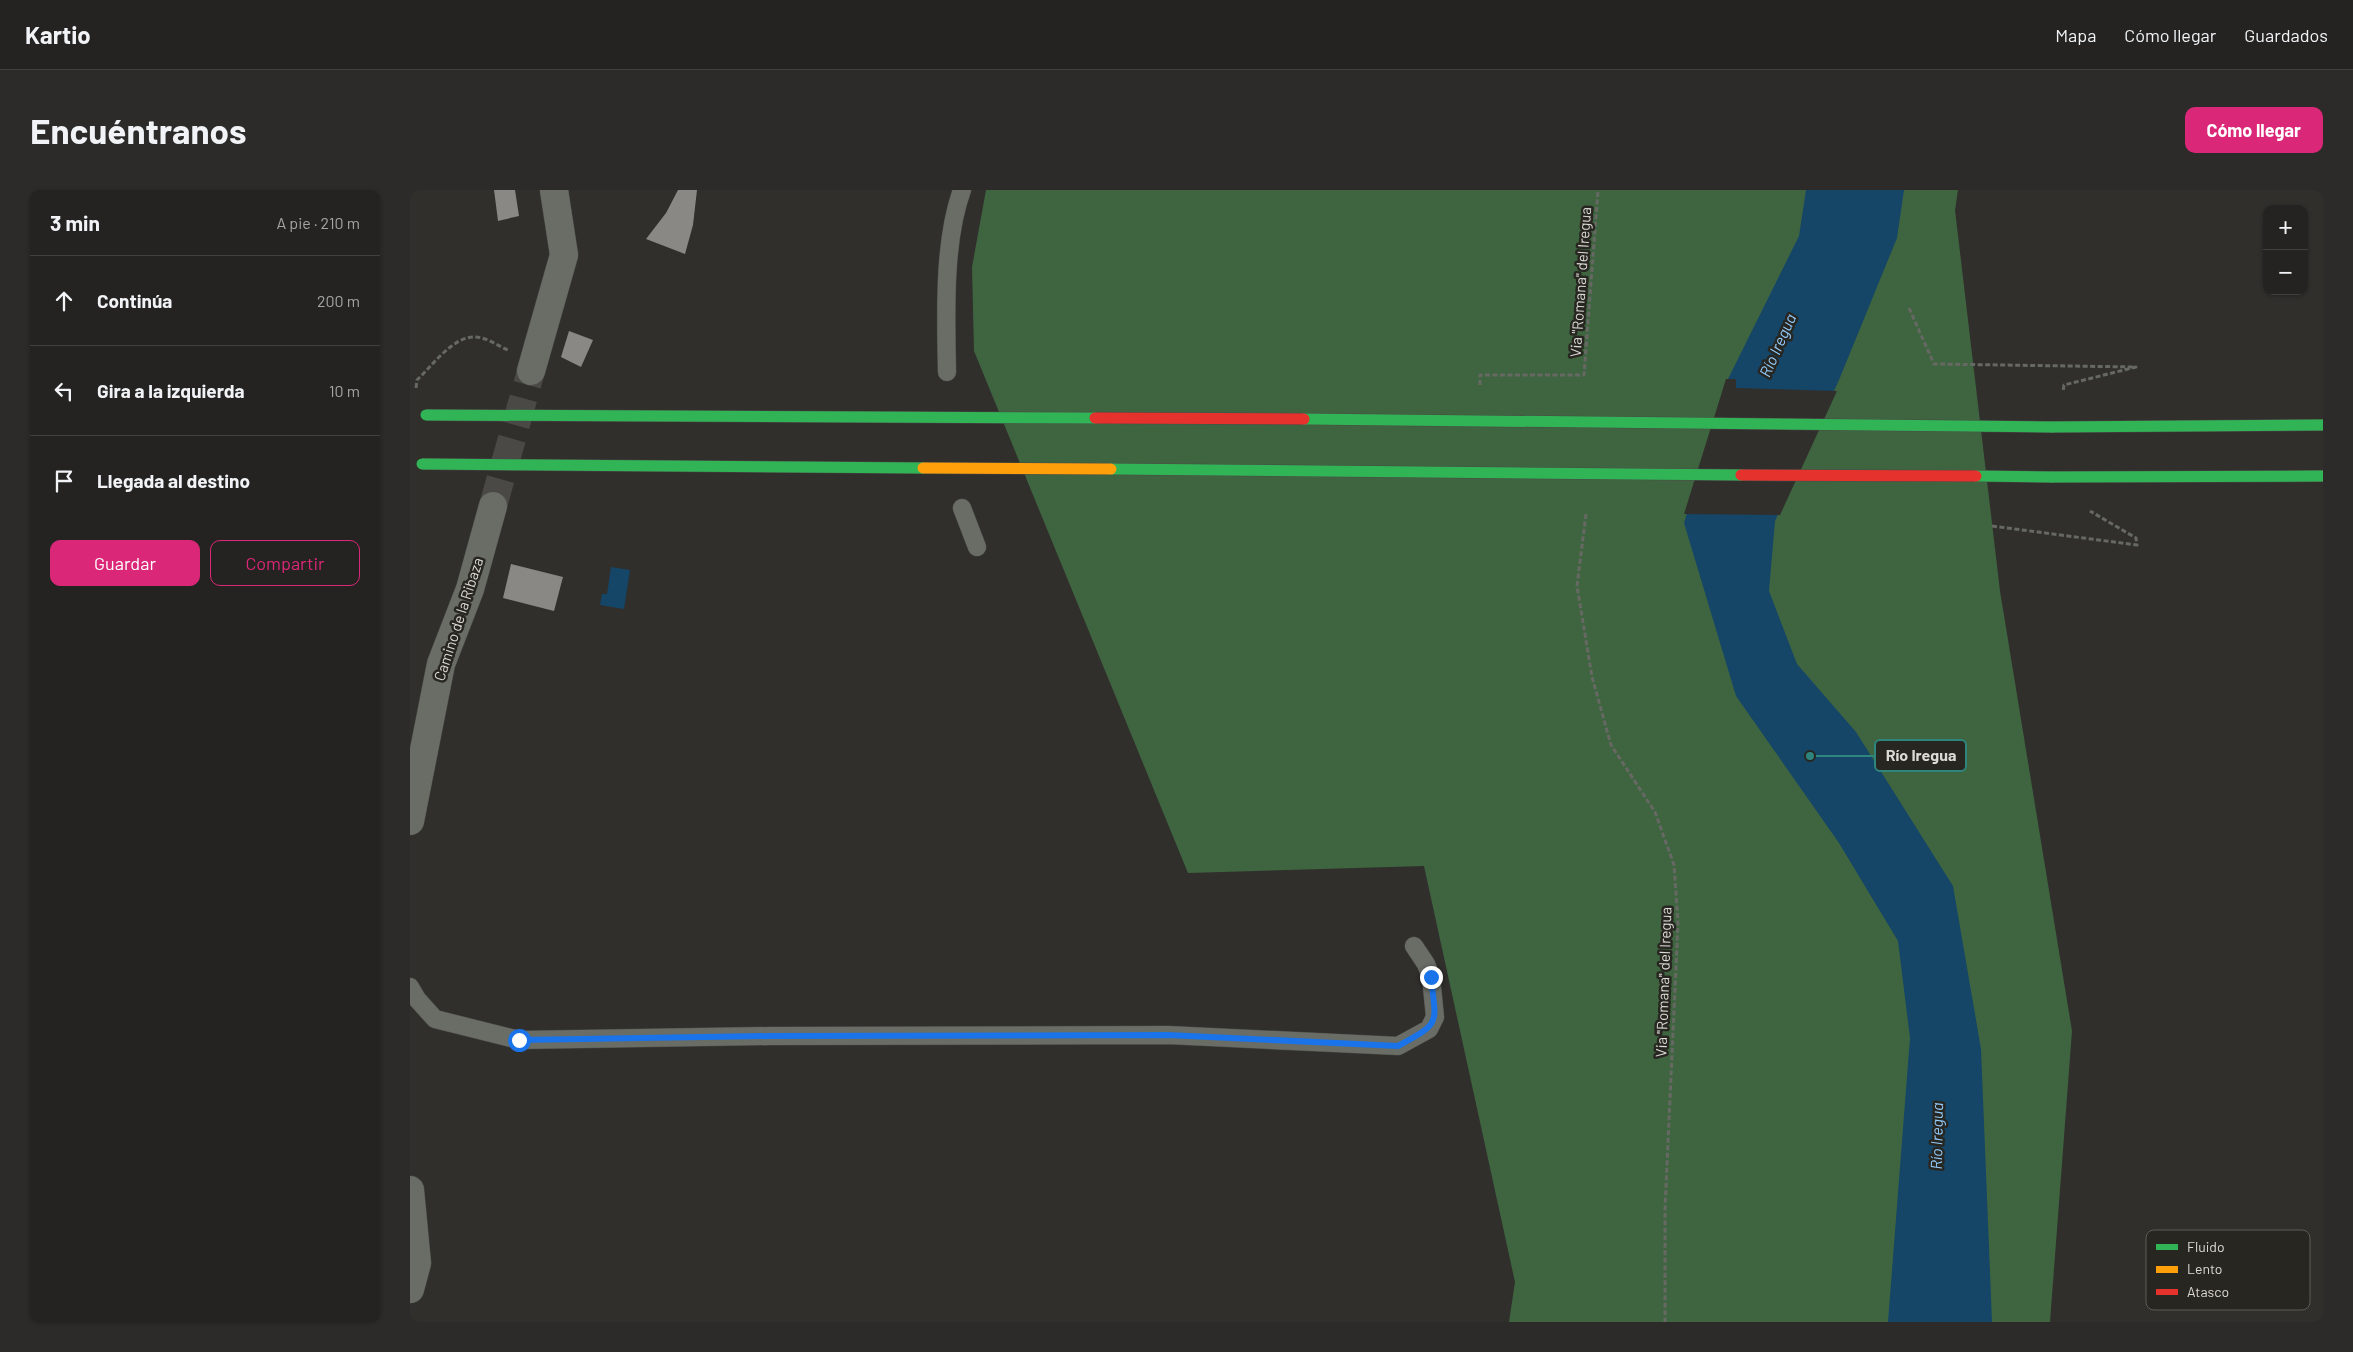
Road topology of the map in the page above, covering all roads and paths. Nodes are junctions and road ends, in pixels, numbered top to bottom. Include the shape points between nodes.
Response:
1 (554, 190) edge
2 (962, 190) edge
3 (1598, 190) edge
4 (1909, 308) dead end
5 (532, 366) joint
6 (948, 372) dead end
7 (1480, 385) dead end
8 (2063, 392) dead end
9 (421, 416) joint
10 (2323, 425) edge
11 (410, 465) edge
12 (2323, 476) edge
13 (493, 506) tunnel mouth
14 (962, 508) dead end
15 (2090, 511) dead end
16 (1586, 514) dead end
17 (1992, 526) dead end
18 (977, 547) dead end
19 (410, 821) edge
20 (1414, 946) dead end
21 (410, 987) edge
22 (410, 1190) edge
23 (410, 1288) edge
24 (1665, 1322) edge

1 - 5 street via 564,255
2 - 6 lane via 955,210 946,298
3 - 7 path, Via "Romana" del Iregua via 1584,375 1480,375
4 - 8 path via 1934,364 2136,366 2064,385
5 - 9 path via 477,337 464,338 448,348 416,380
9 - 10 main road, bridge
11 - 12 main road, bridge via 2051,477
13 - 19 street, Camino de la Ribaza via 470,589 440,664
14 - 18 lane
15 - 17 path via 2136,538 2137,545
16 - 24 path, Via "Romana" del Iregua via 1577,586 1592,677 1611,745 1655,812 1674,865 1678,923 1665,1209
20 - 21 lane via 1431,977 1435,1016 1429,1029 1398,1046 1168,1035 519,1040 435,1019
22 - 23 street via 417,1262

